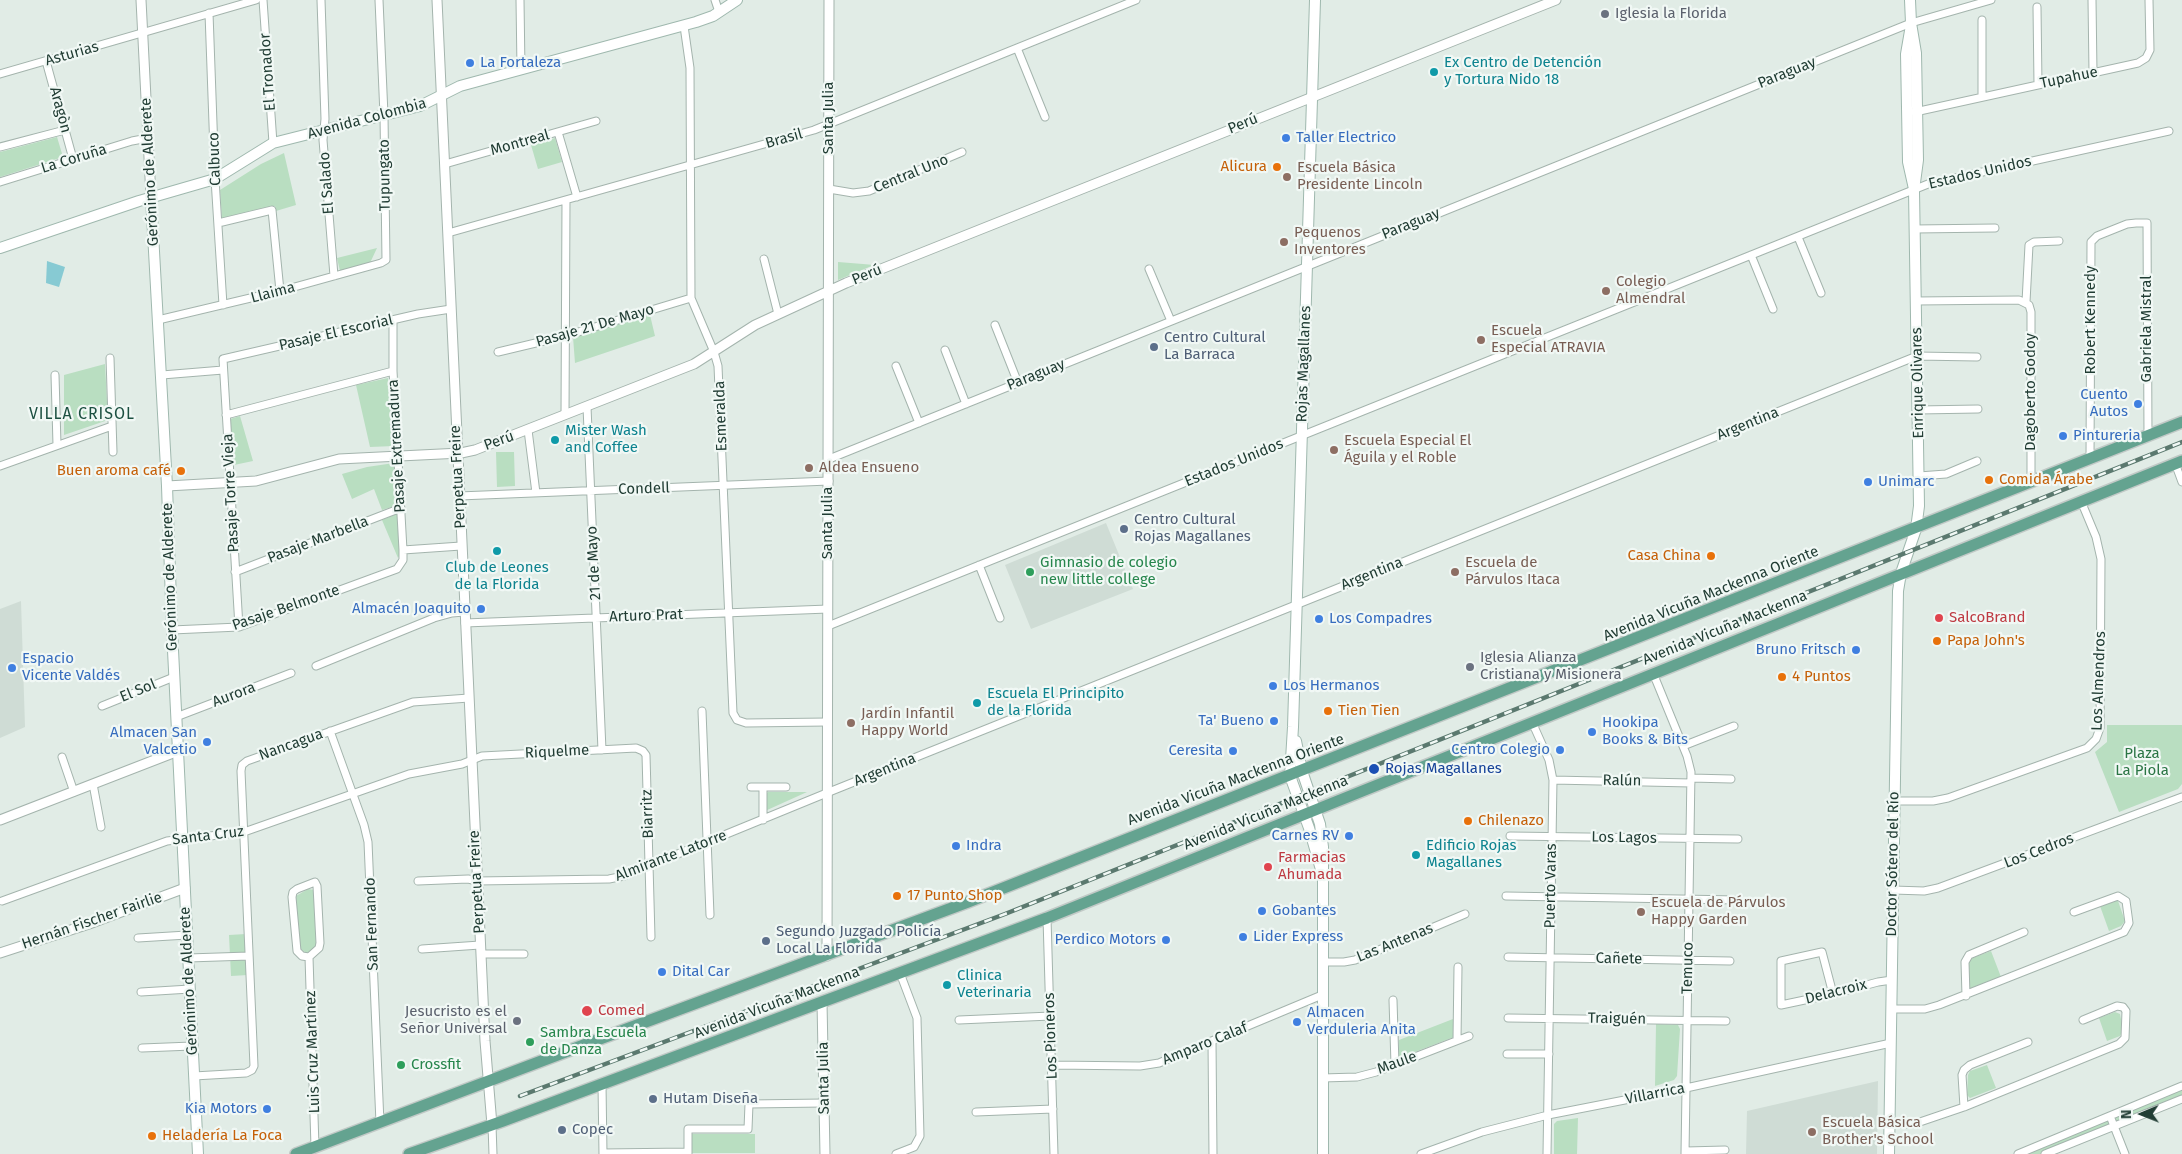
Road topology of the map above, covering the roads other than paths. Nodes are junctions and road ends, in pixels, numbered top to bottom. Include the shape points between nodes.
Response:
1 (141, 0) edge
2 (256, 0) edge
3 (263, 0) edge
4 (321, 0) edge
5 (379, 0) edge
6 (438, 0) edge
7 (520, 0) edge
8 (715, 0) edge
9 (737, 0) edge
10 (829, 0) edge
11 (1136, 0) edge
12 (1314, 0) edge
13 (1556, 0) edge
14 (1910, 0) edge
15 (1991, 0) edge
16 (2092, 0) edge
17 (2149, 0) edge
18 (1983, 1) edge
19 (2037, 7) dead end
20 (719, 12) junction
21 (209, 13) junction
22 (1982, 20) dead end
23 (1911, 24) junction
24 (684, 26) junction
25 (143, 33) junction
26 (1017, 48) junction
27 (46, 61) junction
28 (522, 69) junction
29 (2093, 72) junction
30 (0, 74) edge
31 (2038, 85) junction
32 (442, 95) junction
33 (1982, 96) junction
34 (1312, 97) junction
35 (1912, 112) junction
36 (384, 115) junction
37 (1045, 117) dead end
38 (596, 121) dead end
39 (829, 124) junction
40 (65, 130) junction
41 (324, 130) junction
42 (2169, 131) dead end
43 (558, 132) junction
44 (148, 138) junction
45 (273, 143) junction
46 (0, 148) edge
47 (962, 152) dead end
48 (73, 160) junction
49 (445, 164) junction
50 (690, 165) junction
51 (216, 179) junction
52 (0, 182) edge
53 (829, 189) junction
54 (1914, 190) junction
55 (577, 197) junction
56 (151, 198) junction
57 (566, 200) junction
58 (218, 223) junction
59 (2147, 223) joint
60 (1995, 228) dead end
61 (1915, 229) junction
62 (448, 233) junction
63 (1798, 237) junction
64 (2059, 241) dead end
65 (0, 248) edge
66 (1751, 255) junction
67 (764, 259) dead end
68 (386, 260) joint
69 (1307, 266) junction
70 (1149, 269) dead end
71 (334, 276) junction
72 (280, 291) junction
73 (828, 291) junction
74 (1821, 293) dead end
75 (691, 298) junction
76 (1916, 301) junction
77 (2026, 302) junction
78 (223, 305) junction
79 (451, 309) junction
80 (1774, 309) dead end
81 (778, 314) junction
82 (158, 320) junction
83 (392, 320) junction
84 (1171, 321) junction
85 (995, 325) dead end
86 (565, 336) junction
87 (945, 350) dead end
88 (498, 352) dead end
89 (714, 352) junction
90 (1917, 356) junction
91 (1977, 357) dead end
92 (110, 358) dead end
93 (223, 359) joint
94 (896, 366) dead end
95 (223, 370) junction
96 (393, 371) junction
97 (162, 375) junction
98 (55, 376) dead end
99 (1018, 383) junction
100 (966, 404) junction
101 (587, 407) junction
102 (1978, 409) dead end
103 (1918, 410) junction
104 (226, 415) junction
105 (565, 415) junction
106 (2182, 422) edge
107 (919, 423) junction
108 (112, 426) junction
109 (528, 430) junction
110 (1302, 436) junction
111 (2148, 436) junction
112 (57, 444) junction
113 (113, 452) dead end
114 (457, 453) junction
115 (398, 455) junction
116 (829, 459) junction
117 (2090, 459) junction
118 (1977, 461) dead end
119 (2178, 462) edge
120 (0, 466) edge
121 (1919, 476) junction
122 (829, 482) junction
123 (2182, 482) edge
124 (230, 483) junction
125 (2031, 483) junction
126 (167, 486) junction
127 (724, 486) junction
128 (591, 491) junction
129 (536, 493) junction
130 (459, 496) junction
131 (2081, 501) junction
132 (401, 508) junction
133 (1916, 529) junction
134 (461, 546) junction
135 (403, 550) junction
136 (979, 565) junction
137 (397, 569) joint
138 (235, 572) junction
139 (1901, 573) junction
140 (1296, 605) junction
141 (828, 609) junction
142 (464, 612) junction
143 (729, 613) junction
144 (597, 618) junction
145 (1000, 618) dead end
146 (465, 623) junction
147 (828, 626) junction
148 (239, 627) junction
149 (172, 630) junction
150 (316, 666) dead end
151 (291, 673) dead end
152 (1653, 673) junction
153 (174, 677) junction
154 (469, 698) junction
155 (102, 706) dead end
156 (702, 711) dead end
157 (176, 717) junction
158 (827, 722) junction
159 (1532, 722) junction
160 (1734, 726) dead end
161 (1293, 727) junction
162 (330, 732) junction
163 (1683, 746) junction
164 (602, 750) junction
165 (643, 751) joint
166 (178, 752) junction
167 (62, 757) dead end
168 (471, 759) junction
169 (1302, 771) junction
170 (1290, 776) junction
171 (1731, 778) dead end
172 (1552, 780) junction
173 (1691, 780) junction
174 (93, 784) junction
175 (751, 787) dead end
176 (763, 787) junction
177 (786, 787) dead end
178 (74, 792) junction
179 (827, 793) junction
180 (352, 794) junction
181 (2182, 796) edge
182 (1894, 801) junction
183 (1315, 809) junction
184 (1304, 814) junction
185 (0, 820) edge
186 (763, 820) junction
187 (101, 827) dead end
188 (244, 832) junction
189 (1510, 836) dead end
190 (1552, 836) junction
191 (182, 838) junction
192 (1690, 839) junction
193 (1738, 839) dead end
194 (708, 843) junction
195 (650, 866) junction
196 (1322, 873) junction
197 (418, 881) dead end
198 (477, 881) junction
199 (185, 888) junction
200 (1893, 890) junction
201 (1506, 896) dead end
202 (1551, 897) junction
203 (1689, 900) junction
204 (1737, 900) dead end
205 (2, 901) dead end
206 (2074, 912) dead end
207 (1465, 914) dead end
208 (710, 916) dead end
209 (1048, 918) junction
210 (2024, 932) dead end
211 (187, 935) junction
212 (138, 938) dead end
213 (651, 938) dead end
214 (422, 949) dead end
215 (480, 950) junction
216 (0, 953) edge
217 (524, 954) dead end
218 (249, 956) junction
219 (827, 956) junction
220 (309, 957) junction
221 (1508, 957) dead end
222 (188, 958) junction
223 (1550, 958) junction
224 (1688, 960) junction
225 (1730, 961) dead end
226 (1322, 962) junction
227 (1458, 967) dead end
228 (900, 973) junction
229 (1892, 980) junction
230 (190, 989) junction
231 (141, 992) dead end
232 (1833, 994) junction
233 (1322, 995) junction
234 (1966, 996) junction
235 (1393, 1000) dead end
236 (822, 1002) junction
237 (1892, 1009) junction
238 (1050, 1016) junction
239 (1508, 1018) dead end
240 (1549, 1018) junction
241 (959, 1020) dead end
242 (1687, 1020) junction
243 (2083, 1020) dead end
244 (1726, 1021) dead end
245 (1469, 1036) dead end
246 (1457, 1040) junction
247 (1212, 1041) junction
248 (2028, 1042) dead end
249 (1891, 1043) junction
250 (192, 1046) junction
251 (142, 1048) dead end
252 (1507, 1054) dead end
253 (1549, 1054) junction
254 (1052, 1065) junction
255 (1395, 1065) junction
256 (194, 1076) junction
257 (1322, 1078) junction
258 (488, 1081) junction
259 (602, 1084) junction
260 (2182, 1086) edge
261 (1686, 1088) junction
262 (2182, 1099) edge
263 (824, 1104) junction
264 (1964, 1107) junction
265 (1053, 1109) junction
266 (976, 1112) dead end
267 (1548, 1115) junction
268 (2110, 1116) junction
269 (380, 1123) junction
270 (1890, 1124) junction
271 (492, 1125) junction
272 (2114, 1126) junction
273 (315, 1147) junction
274 (1725, 1150) dead end
275 (1686, 1152) edge
276 (688, 1153) edge
277 (198, 1154) edge
278 (296, 1154) edge
279 (409, 1154) edge
280 (493, 1154) edge
281 (603, 1154) edge
282 (825, 1154) edge
283 (896, 1154) edge
284 (1054, 1154) edge
285 (1213, 1154) edge
286 (1323, 1154) edge
287 (1421, 1154) edge
288 (1547, 1154) edge
289 (1889, 1154) edge
290 (2018, 1154) edge
291 (2044, 1154) edge
292 (2125, 1154) edge

1 - 25 street, Gerónimo de Alderete
2 - 21 street, Asturias
3 - 45 street, El Tronador
4 - 41 street, El Salado
5 - 36 street, Tupungato
6 - 32 street, Perpetua Freire
7 - 28 street
8 - 20 street
9 - 20 main road, Avenida Colombia
10 - 39 street, Santa Julia
11 - 26 street, Brasil
12 - 34 main road, Rojas Magallanes
13 - 34 street, Perú
14 - 23 main road, Enrique Olivares
15 - 18 street, Paraguay
16 - 29 street
17 - 29 street, Tupahue via 2150,50 2146,58 2138,63
18 - 23 street, Paraguay
19 - 31 street
20 - 24 main road, Avenida Colombia
21 - 25 street, Asturias
21 - 51 street, Calbuco
22 - 33 street
23 - 35 main road, Enrique Olivares via 1906,46
23 - 69 street, Paraguay
24 - 28 main road, Avenida Colombia
24 - 50 street, Esmeralda via 690,68
25 - 27 street, Asturias
25 - 44 street, Gerónimo de Alderete
26 - 37 street
26 - 39 street, Brasil
27 - 30 street, Asturias
27 - 40 street, Aragòn
28 - 32 main road, Avenida Colombia via 460,86
29 - 31 street, Tupahue
31 - 33 street, Tupahue
32 - 36 main road, Avenida Colombia via 425,104
32 - 49 street, Perpetua Freire
33 - 35 street, Tupahue
34 - 69 main road, Rojas Magallanes
34 - 73 street, Perú
35 - 54 main road, Enrique Olivares via 1908,162
36 - 41 main road, Avenida Colombia
36 - 68 street, Tupungato
38 - 43 street, Montreal
39 - 50 street, Brasil
39 - 53 street, Santa Julia
40 - 46 street
40 - 48 street, Aragòn
41 - 45 main road, Avenida Colombia
41 - 71 street, El Salado
42 - 54 street, Estados Unidos via 1928,184
43 - 49 street, Montreal
43 - 55 street
44 - 48 street, La Coruña
44 - 56 street, Gerónimo de Alderete
45 - 51 main road, Avenida Colombia
47 - 53 street, Central Uno via 869,191
48 - 52 street, La Coruña
49 - 62 street, Perpetua Freire
50 - 55 street, Brasil
50 - 75 street, Esmeralda
51 - 56 main road, Avenida Colombia
51 - 58 street, Calbuco
53 - 73 street, Santa Julia
54 - 61 main road, Enrique Olivares
54 - 63 street, Estados Unidos
55 - 57 street, Brasil
56 - 65 main road, Avenida Colombia
56 - 82 main road, Gerónimo de Alderete
57 - 62 street, Brasil
57 - 86 street
58 - 72 street via 272,210
58 - 78 street, Calbuco
59 - 111 street, Gabriela Mistral
59 - 117 street, Robert Kennedy via 2127,224 2097,236 2091,242
60 - 61 street
61 - 76 main road, Enrique Olivares
62 - 79 street, Perpetua Freire
63 - 66 street, Estados Unidos
63 - 74 street
64 - 77 street, Dagoberto Godoy via 2028,245
66 - 80 street
66 - 110 street, Estados Unidos
67 - 81 street
68 - 71 street, Llaima
69 - 84 street, Paraguay
69 - 110 main road, Rojas Magallanes
70 - 84 street
71 - 72 street, Llaima
72 - 78 street, Llaima
73 - 81 street, Perú
73 - 116 street, Santa Julia
75 - 86 street, Pasaje 21 De Mayo
75 - 89 street, Esmeralda
76 - 77 street
76 - 90 main road, Enrique Olivares
77 - 125 street, Dagoberto Godoy via 2031,312
78 - 82 street, Llaima
79 - 83 street, Pasaje El Escorial
79 - 114 street, Perpetua Freire
81 - 89 street, Perú
82 - 97 main road, Gerónimo de Alderete
83 - 93 street, Pasaje El Escorial
83 - 96 street, Pasaje Extremadura
84 - 99 street, Paraguay
85 - 99 street
86 - 88 street, Pasaje 21 De Mayo
86 - 105 street
87 - 100 street
89 - 101 street, Perú via 685,369
89 - 127 street, Esmeralda via 718,366
90 - 91 street
90 - 103 main road, Enrique Olivares
90 - 140 street, Argentina
92 - 108 street
93 - 95 street, Pasaje Torre Vieja
94 - 107 street
95 - 97 street
95 - 104 street, Pasaje Torre Vieja
96 - 104 street
96 - 115 street, Pasaje Extremadura
97 - 126 main road, Gerónimo de Alderete
98 - 112 street
99 - 100 street, Paraguay
100 - 107 street, Paraguay
101 - 105 street, Perú
101 - 128 street, 21 de Mayo
102 - 103 street
103 - 121 main road, Enrique Olivares
104 - 124 street, Pasaje Torre Vieja
105 - 109 street, Perú
106 - 111 main road, Avenida Vicuña Mackenna Oriente
107 - 116 street, Paraguay
108 - 112 street
108 - 113 street
109 - 114 street, Perú via 475,450
109 - 129 street
110 - 136 street, Estados Unidos
110 - 140 main road, Rojas Magallanes
111 - 117 main road, Avenida Vicuña Mackenna Oriente
112 - 120 street
114 - 115 street, Perú
114 - 130 street, Perpetua Freire
115 - 124 street, Perú via 339,459 272,478
115 - 132 street, Pasaje Extremadura
116 - 122 street, Santa Julia
117 - 125 main road, Avenida Vicuña Mackenna Oriente
118 - 121 street via 1946,474
119 - 123 street
119 - 131 main road, Avenida Vicuña Mackenna
121 - 133 main road, Enrique Olivares
122 - 127 street, Condell
122 - 141 street, Santa Julia
124 - 126 street, Perú
124 - 138 street, Pasaje Torre Vieja
125 - 133 main road, Avenida Vicuña Mackenna Oriente
126 - 149 main road, Gerónimo de Alderete
127 - 128 street, Condell
127 - 143 street, Esmeralda
128 - 129 street, Condell
128 - 144 street, 21 de Mayo
129 - 130 street, Condell
130 - 134 street, Perpetua Freire
131 - 139 main road, Avenida Vicuña Mackenna
131 - 182 street, Los Almendros via 2098,544 2101,566 2100,728 2096,739 2087,748 1948,798
132 - 135 street, Pasaje Extremadura
132 - 138 street, Pasaje Marbella
133 - 139 main road, Enrique Olivares
133 - 169 main road, Avenida Vicuña Mackenna Oriente
134 - 135 street
134 - 142 street, Perpetua Freire
135 - 137 street, Pasaje Extremadura via 403,560
136 - 145 street
136 - 147 street, Estados Unidos
137 - 148 street, Pasaje Belmonte
138 - 148 street, Pasaje Torre Vieja
139 - 152 main road, Avenida Vicuña Mackenna
139 - 182 main road, Doctor Sótero del Río
140 - 161 main road, Rojas Magallanes
140 - 179 street, Argentina
141 - 143 street, Arturo Prat
141 - 147 street, Santa Julia
142 - 146 street, Perpetua Freire
142 - 150 street via 434,618
143 - 144 street, Arturo Prat
143 - 158 street, Esmeralda via 733,709 737,720 746,723
144 - 146 street, Arturo Prat
144 - 164 street, 21 de Mayo
146 - 154 street, Perpetua Freire
147 - 158 street, Santa Julia
148 - 149 street, Pasaje Belmonte
149 - 153 main road, Gerónimo de Alderete
151 - 157 street, Aurora
152 - 159 main road, Avenida Vicuña Mackenna
152 - 163 street, Temuco
153 - 155 street, El Sol
153 - 157 main road, Gerónimo de Alderete
154 - 162 street, Nancagua via 419,700
154 - 168 street, Perpetua Freire
156 - 194 street
157 - 166 main road, Gerónimo de Alderete
158 - 179 street, Santa Julia
159 - 172 street, Puerto Varas via 1549,760
159 - 183 main road, Avenida Vicuña Mackenna
160 - 163 street
161 - 169 main road, Rojas Magallanes
161 - 170 main road, Rojas Magallanes
162 - 180 street, San Fernando
162 - 188 street, Nancagua via 242,764
163 - 173 street, Temuco
164 - 165 street, Riquelme via 636,748
164 - 168 street, Riquelme via 486,755
165 - 195 street, Biarritz via 646,755
166 - 174 street
166 - 191 main road, Gerónimo de Alderete
167 - 178 street
168 - 180 street, Santa Cruz via 462,764 417,772
168 - 198 street, Perpetua Freire
169 - 170 main road, Avenida Vicuña Mackenna Oriente
169 - 183 main road, Rojas Magallanes
170 - 184 main road, Rojas Magallanes
170 - 219 main road, Avenida Vicuña Mackenna Oriente
171 - 173 street, Ralún
172 - 173 street, Ralún
172 - 190 street, Puerto Varas
173 - 192 street, Temuco
174 - 178 street
174 - 187 street
175 - 176 street
176 - 177 street
176 - 186 street
178 - 185 street
179 - 186 street, Almirante Latorre
179 - 219 street, Santa Julia
180 - 188 street, Santa Cruz
180 - 269 street, San Fernando via 368,842
181 - 200 street, Los Cedros via 1938,888
182 - 200 main road, Doctor Sótero del Río
183 - 184 main road, Avenida Vicuña Mackenna
183 - 196 main road, Rojas Magallanes via 1322,838
184 - 196 main road, Rojas Magallanes
184 - 209 main road, Avenida Vicuña Mackenna
186 - 194 street, Almirante Latorre
188 - 191 street, Santa Cruz
188 - 218 street, Nancagua
189 - 190 street, Los Lagos
190 - 192 street, Los Lagos
190 - 202 street, Puerto Varas
191 - 199 main road, Gerónimo de Alderete
191 - 205 street, Santa Cruz
192 - 193 street, Los Lagos
192 - 203 street, Temuco
194 - 195 street, Almirante Latorre
194 - 208 street
195 - 198 street, Almirante Latorre via 609,879
195 - 213 street, Biarritz
196 - 226 main road, Rojas Magallanes
197 - 198 street, Almirante Latorre
198 - 215 street, Perpetua Freire
199 - 211 main road, Gerónimo de Alderete
199 - 216 street, Hernán Fischer Fairlie
200 - 229 main road, Doctor Sótero del Río
201 - 202 street
202 - 203 street
202 - 223 street, Puerto Varas
203 - 204 street
203 - 224 street, Temuco
206 - 234 street via 2118,896 2126,901 2129,923 2124,932
207 - 226 street, Las Antenas via 1355,960
209 - 228 main road, Avenida Vicuña Mackenna
209 - 238 street, Los Pioneros
210 - 234 street via 1969,955 1964,962
211 - 212 street
211 - 222 main road, Gerónimo de Alderete
214 - 215 street
215 - 217 street, Perpetua Freire
215 - 258 street, Perpetua Freire
218 - 222 street
218 - 256 street, Nancagua via 254,1068 246,1073
219 - 258 main road, Avenida Vicuña Mackenna Oriente
220 - 220 street, Luis Cruz Martínez via 320,943 315,882 297,889 292,897 297,952
220 - 273 street, Luis Cruz Martínez
221 - 223 street, Cañete
222 - 230 main road, Gerónimo de Alderete
223 - 224 street, Cañete
223 - 240 street, Puerto Varas
224 - 225 street, Cañete
224 - 242 street, Temuco
226 - 233 main road, Rojas Magallanes
227 - 246 street
228 - 236 main road, Avenida Vicuña Mackenna
228 - 283 street via 917,1018 920,1136 914,1147
229 - 232 street, Delacroix
229 - 237 main road, Doctor Sótero del Río
230 - 231 street
230 - 250 main road, Gerónimo de Alderete
232 - 232 street, Delacroix via 1781,1006 1780,962 1822,952
233 - 247 street, Amparo Calaf
233 - 257 main road, Rojas Magallanes
234 - 237 street via 1932,1008
235 - 255 street
236 - 259 main road, Avenida Vicuña Mackenna
236 - 263 street, Santa Julia
237 - 249 main road, Doctor Sótero del Río
238 - 241 street
238 - 254 street, Los Pioneros
239 - 240 street, Traiguén
240 - 242 street, Traiguén
240 - 253 street, Puerto Varas
242 - 244 street, Traiguén
242 - 261 street, Temuco
243 - 264 street via 2117,1006 2123,1007 2126,1011 2125,1038 2119,1044
245 - 246 street, Maule
246 - 255 street, Maule
247 - 254 street, Amparo Calaf via 1151,1065
247 - 285 street
248 - 264 street via 1964,1070
249 - 261 street, Villarrica
249 - 270 main road, Doctor Sótero del Río
250 - 251 street
250 - 256 main road, Gerónimo de Alderete
252 - 253 street
253 - 267 street, Puerto Varas
254 - 265 street, Los Pioneros
255 - 257 street, Maule via 1357,1077
256 - 277 main road, Gerónimo de Alderete
257 - 286 main road, Rojas Magallanes
258 - 269 main road, Avenida Vicuña Mackenna Oriente
258 - 271 street, Perpetua Freire
259 - 271 main road, Avenida Vicuña Mackenna
259 - 281 street
260 - 268 street
261 - 267 street, Villarrica
261 - 275 street, Temuco
262 - 272 street
263 - 276 street via 749,1104 748,1129 688,1130
263 - 282 street, Santa Julia
264 - 270 street via 1914,1124
265 - 266 street
265 - 284 street, Los Pioneros
267 - 287 street, Villarrica via 1482,1132
267 - 288 street, Puerto Varas
268 - 272 street
268 - 290 street
269 - 273 main road, Avenida Vicuña Mackenna Oriente
270 - 289 main road, Doctor Sótero del Río
271 - 279 main road, Avenida Vicuña Mackenna
271 - 280 street
272 - 291 street
272 - 292 street
273 - 278 main road, Avenida Vicuña Mackenna Oriente
274 - 275 street, Temuco
276 - 281 street

